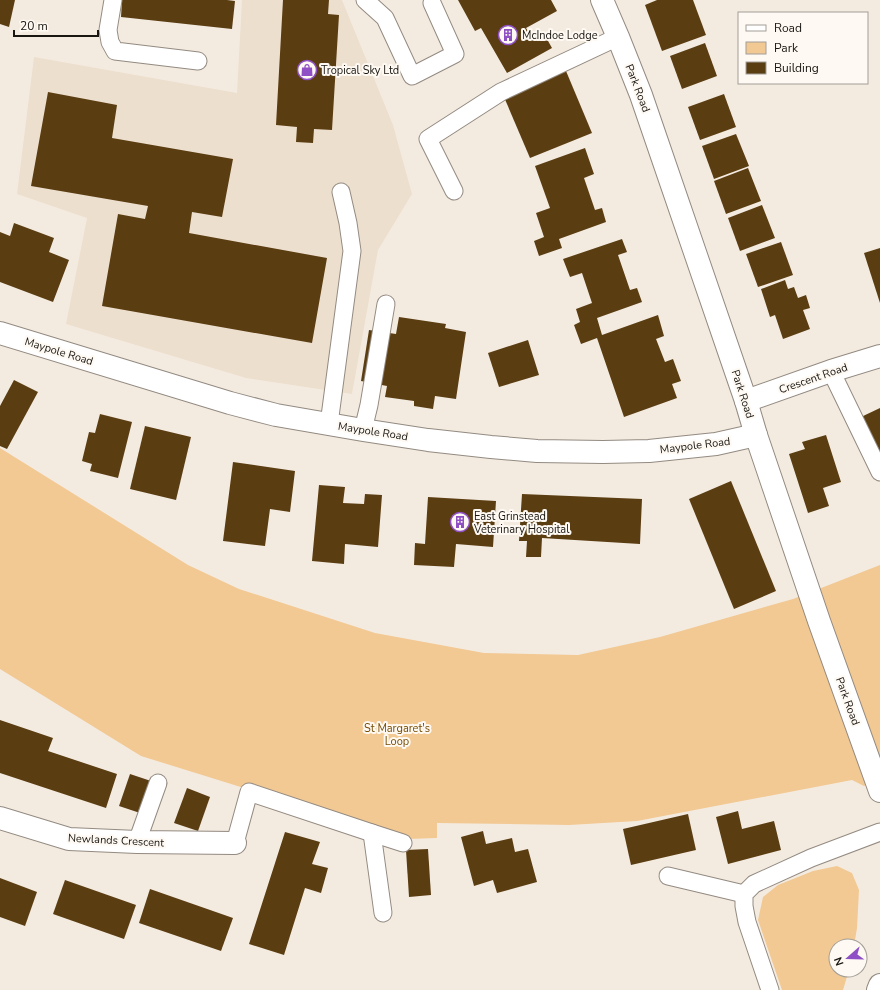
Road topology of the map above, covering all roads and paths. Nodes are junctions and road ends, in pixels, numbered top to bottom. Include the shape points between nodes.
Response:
1 (113, 0) edge
2 (365, 0) edge
3 (602, 0) edge
4 (432, 3) dead end
5 (618, 38) junction
6 (198, 61) dead end
7 (454, 191) dead end
8 (341, 192) dead end
9 (386, 304) dead end
10 (0, 333) edge
11 (880, 356) edge
12 (831, 372) junction
13 (746, 401) junction
14 (329, 424) junction
15 (363, 430) junction
16 (756, 435) junction
17 (880, 472) edge
18 (158, 783) dead end
19 (880, 791) edge
20 (0, 818) edge
21 (880, 832) edge
22 (372, 833) junction
23 (137, 842) junction
24 (235, 843) joint
25 (403, 843) dead end
26 (668, 876) dead end
27 (744, 894) junction
28 (383, 913) dead end
29 (880, 985) edge
30 (770, 990) edge
31 (878, 990) edge

1 - 6 lane via 108,30 115,51
2 - 4 lane via 384,18 412,76 455,54
3 - 5 street, Park Road
5 - 7 lane via 501,92 428,139
5 - 13 street, Park Road via 641,95
8 - 14 lane via 352,251
9 - 15 lane
10 - 14 street, Maypole Road via 230,403 276,415
11 - 12 street, Crescent Road
12 - 13 street, Crescent Road
12 - 17 lane
13 - 16 street, Park Road
14 - 15 street, Maypole Road
15 - 16 street, Maypole Road via 491,447 603,452 716,444
16 - 19 street, Park Road
18 - 23 lane
20 - 23 street, Newlands Crescent via 69,839
21 - 27 lane via 811,858 754,884
22 - 24 lane via 249,792
22 - 25 lane
22 - 28 lane
23 - 24 street, Newlands Crescent
26 - 27 lane
27 - 30 lane via 747,922
29 - 31 street

